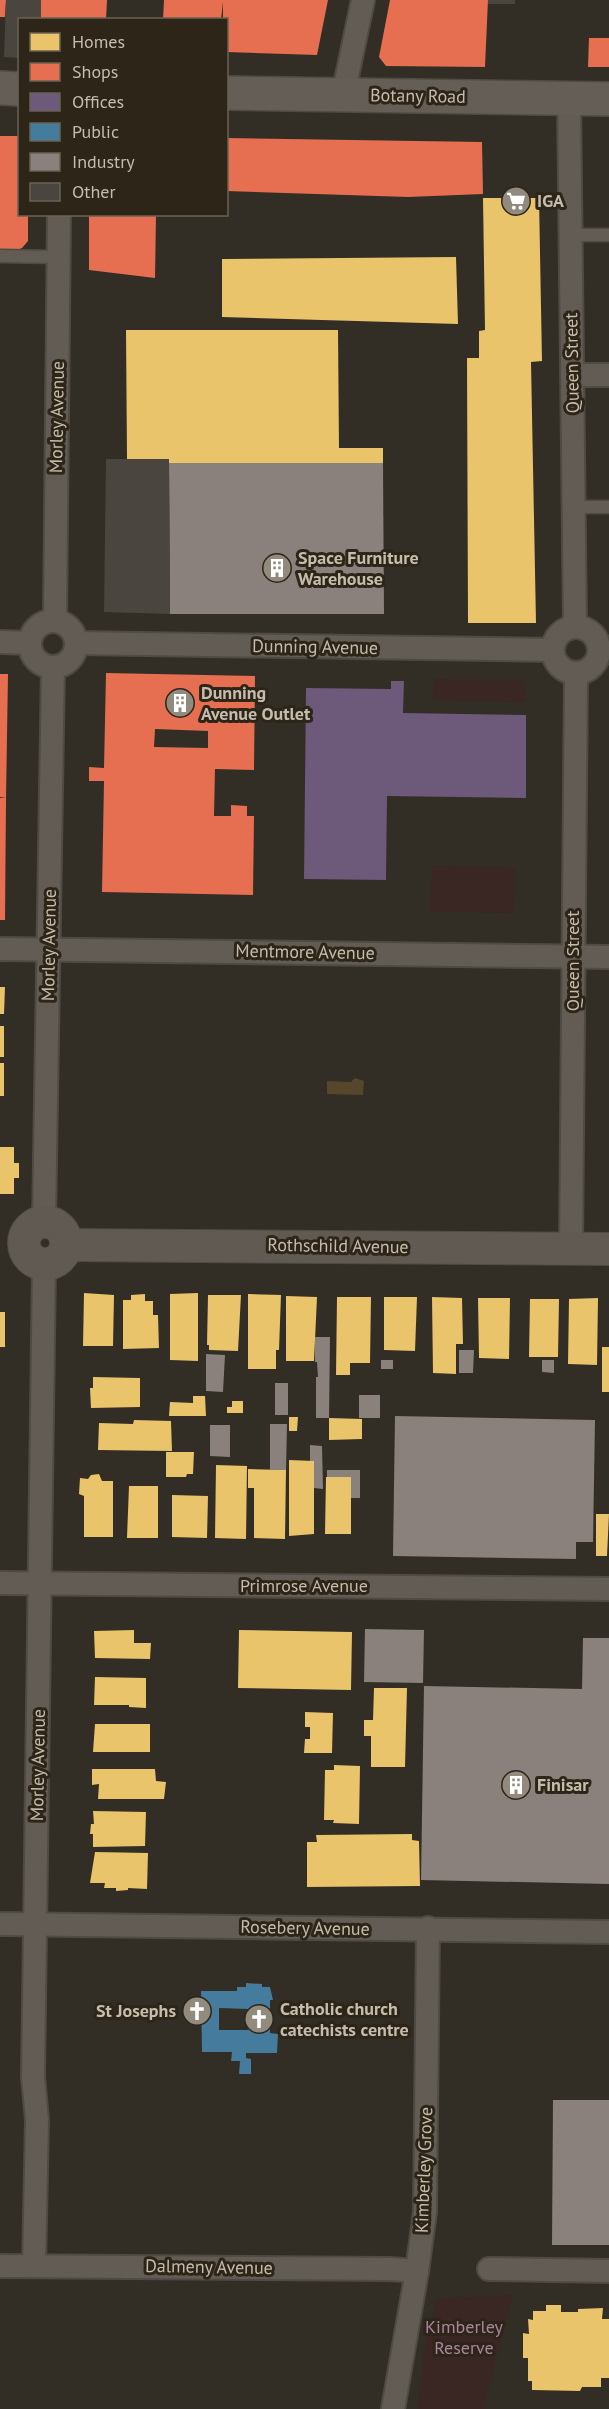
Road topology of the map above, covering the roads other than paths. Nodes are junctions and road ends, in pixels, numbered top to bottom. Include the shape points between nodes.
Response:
1 (363, 0) edge
2 (0, 88) edge
3 (18, 89) edge
4 (228, 93) edge
5 (343, 95) junction
6 (569, 98) junction
7 (609, 99) edge
8 (59, 216) edge
9 (570, 235) junction
10 (609, 235) edge
11 (0, 256) edge
12 (58, 257) junction
13 (572, 375) junction
14 (609, 375) edge
15 (574, 507) junction
16 (609, 507) edge
17 (55, 621) junction
18 (575, 627) junction
19 (0, 642) edge
20 (30, 643) junction
21 (76, 643) junction
22 (553, 650) junction
23 (604, 651) edge
24 (53, 668) junction
25 (576, 673) junction
26 (0, 949) edge
27 (49, 950) junction
28 (574, 956) junction
29 (609, 957) edge
30 (36, 1243) edge
31 (571, 1249) junction
32 (609, 1249) edge
33 (0, 1583) edge
34 (40, 1584) junction
35 (609, 1589) edge
36 (0, 1924) edge
37 (35, 1924) junction
38 (428, 1928) junction
39 (609, 1932) edge
40 (0, 2266) edge
41 (34, 2266) junction
42 (489, 2270) dead end
43 (417, 2271) junction
44 (609, 2271) edge
45 (393, 2409) edge

1 - 5 street
2 - 3 main road
4 - 5 main road, Botany Road
5 - 6 main road, Botany Road
6 - 7 main road, Botany Road
6 - 9 street, Queen Street
8 - 12 street, Morley Avenue
9 - 10 lane
9 - 13 street, Queen Street
11 - 12 lane
12 - 17 street, Morley Avenue
13 - 14 street
13 - 15 street, Queen Street
15 - 16 lane
15 - 18 street, Queen Street
17 - 20 street via 38,627
17 - 21 street via 70,628
18 - 22 street via 557,637
18 - 23 street via 592,634
19 - 20 street
20 - 24 street via 36,660
21 - 22 street, Dunning Avenue
21 - 24 street via 76,651 67,663
22 - 25 street via 560,666
23 - 25 street via 589,669
24 - 27 street, Morley Avenue
25 - 28 street, Queen Street
26 - 27 street, Mentmore Avenue
27 - 28 street, Mentmore Avenue
27 - 30 street, Morley Avenue
28 - 29 street, Mentmore Avenue
28 - 31 street, Queen Street
30 - 31 street, Rothschild Avenue
30 - 34 street, Morley Avenue
31 - 32 street, Rothschild Avenue
33 - 34 street, Primrose Avenue
34 - 35 street, Primrose Avenue
34 - 37 street, Morley Avenue
36 - 37 street, Rosebery Avenue
37 - 38 street, Rosebery Avenue
37 - 41 street, Morley Avenue
38 - 39 street, Rosebery Avenue
38 - 43 street, Kimberley Grove via 425,2212
40 - 41 street, Dalmeny Avenue
41 - 43 street, Dalmeny Avenue
42 - 44 street
43 - 45 street, Kimberley Grove

